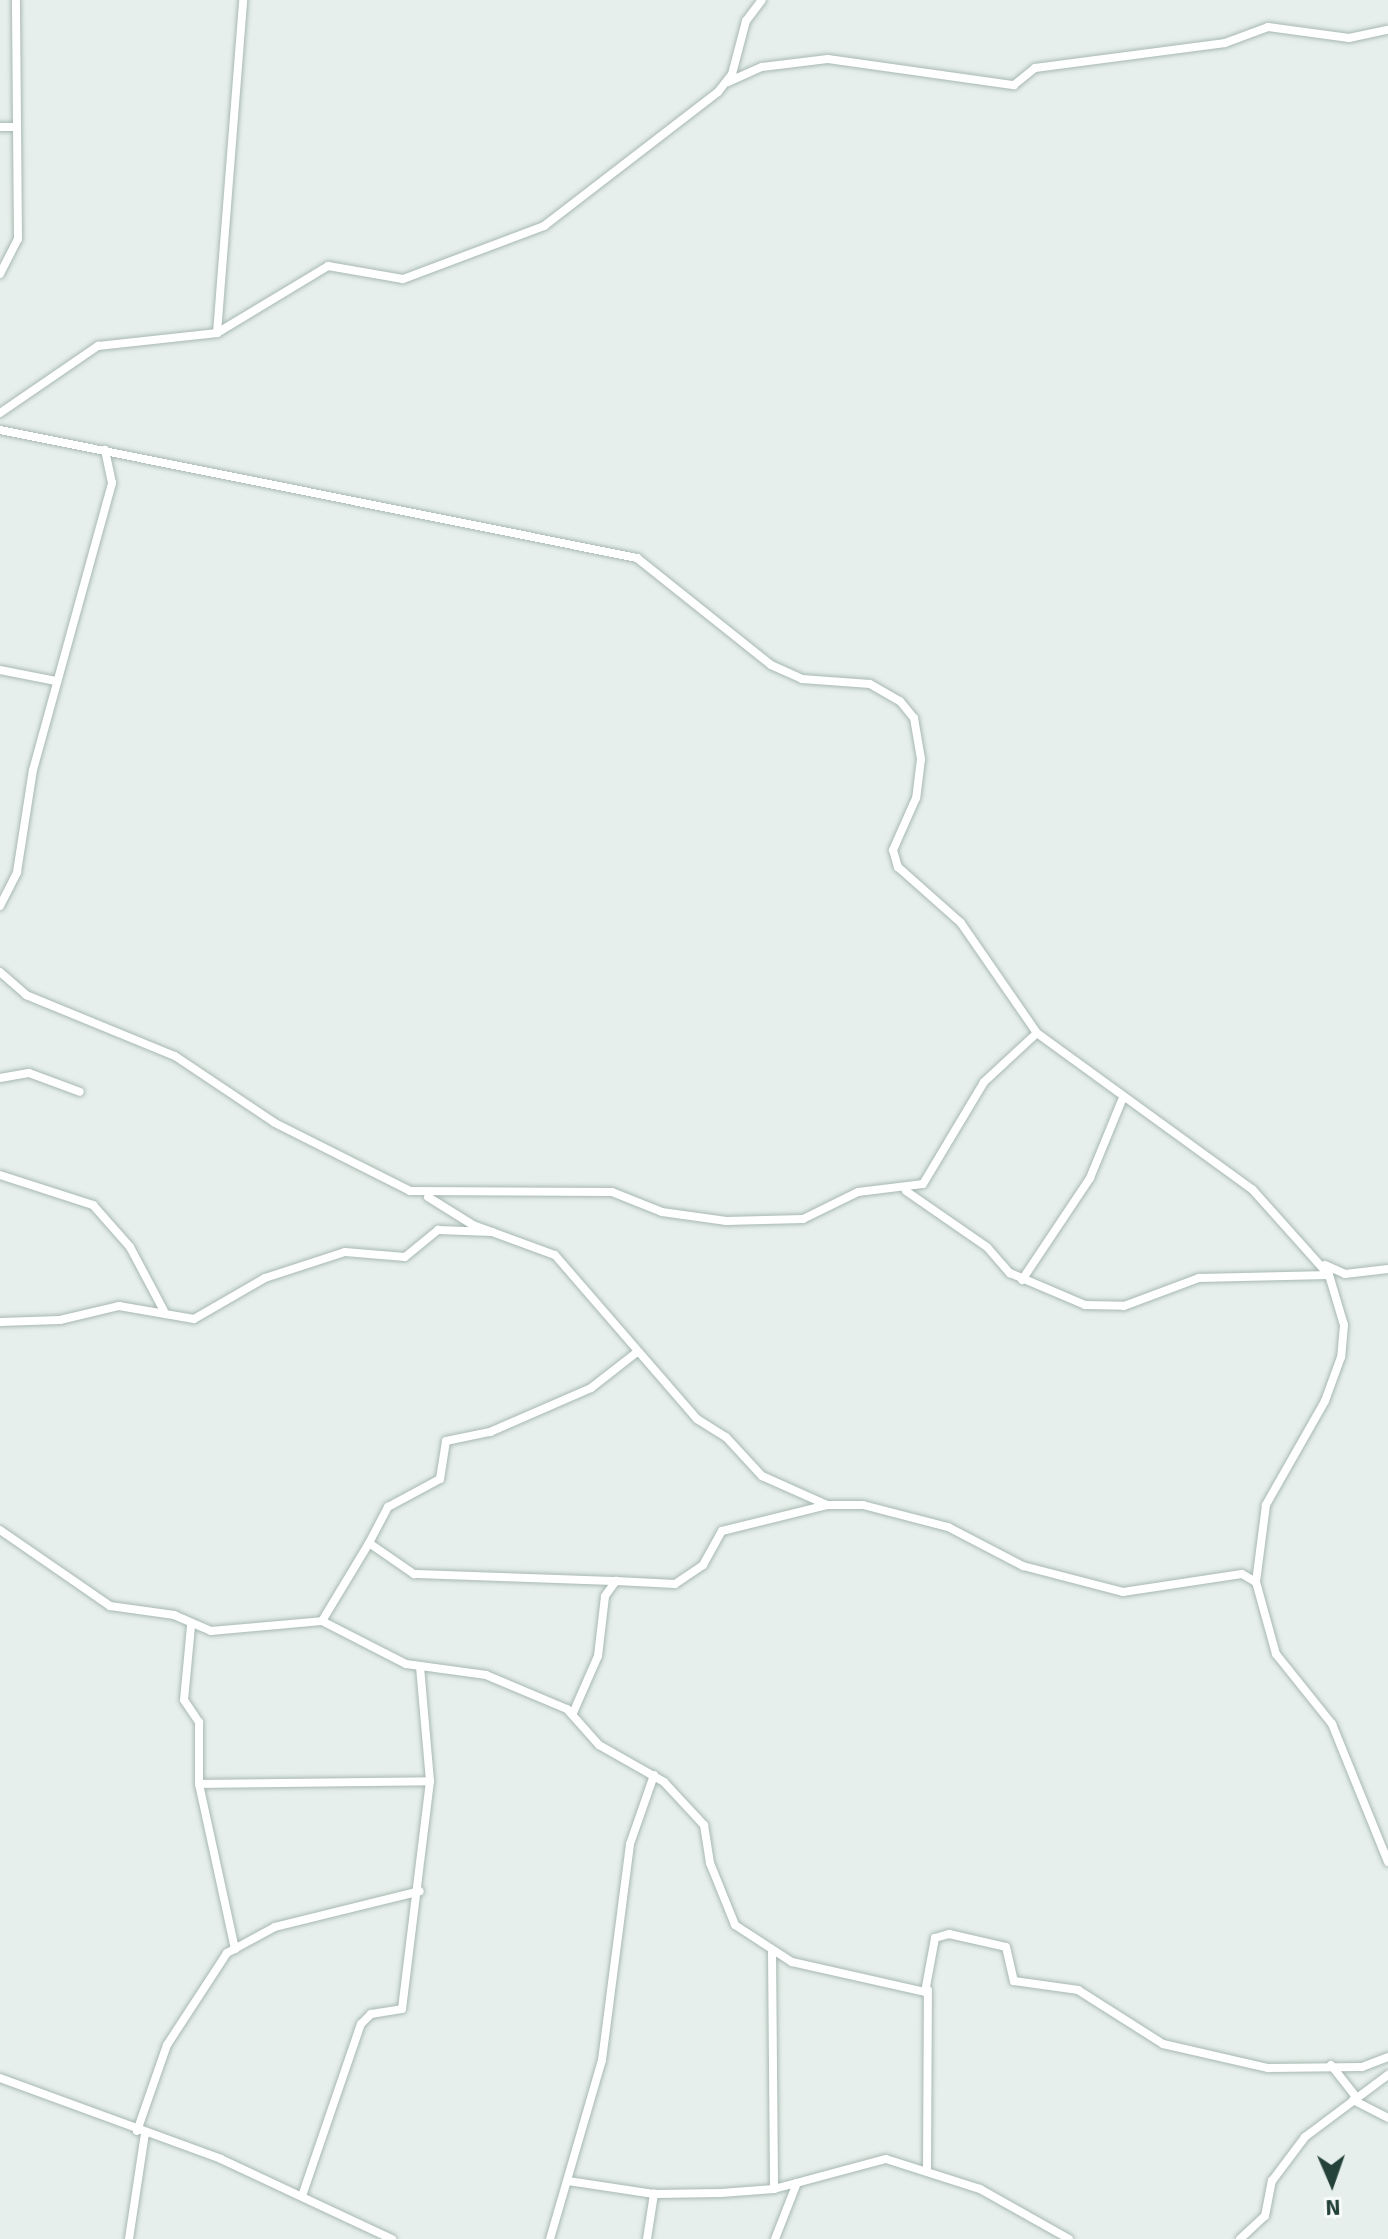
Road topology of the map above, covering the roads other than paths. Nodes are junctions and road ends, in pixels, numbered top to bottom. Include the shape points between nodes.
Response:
1 (16, 0) edge
2 (243, 0) edge
3 (762, 0) edge
4 (1388, 30) edge
5 (727, 82) junction
6 (0, 127) edge
7 (17, 127) junction
8 (0, 274) edge
9 (217, 333) junction
10 (0, 413) edge
11 (0, 430) edge
12 (105, 450) junction
13 (0, 670) edge
14 (56, 681) junction
15 (0, 906) edge
16 (0, 972) edge
17 (1037, 1033) junction
18 (0, 1078) edge
19 (80, 1092) dead end
20 (1122, 1100) junction
21 (0, 1175) edge
22 (906, 1191) junction
23 (428, 1197) junction
24 (492, 1232) junction
25 (1324, 1264) junction
26 (1388, 1269) edge
27 (1329, 1275) junction
28 (1022, 1280) junction
29 (164, 1311) junction
30 (0, 1322) edge
31 (637, 1352) junction
32 (827, 1505) junction
33 (0, 1530) edge
34 (369, 1543) junction
35 (616, 1581) junction
36 (1256, 1582) junction
37 (322, 1621) junction
38 (191, 1626) junction
39 (420, 1667) junction
40 (573, 1713) junction
41 (654, 1775) junction
42 (430, 1781) junction
43 (199, 1784) junction
44 (1388, 1862) edge
45 (420, 1891) junction
46 (235, 1949) junction
47 (772, 1952) junction
48 (928, 1990) junction
49 (1388, 2057) edge
50 (1331, 2065) junction
51 (1388, 2075) edge
52 (0, 2078) edge
53 (1355, 2099) junction
54 (1388, 2118) edge
55 (141, 2132) junction
56 (927, 2169) junction
57 (568, 2181) junction
58 (797, 2183) junction
59 (774, 2189) junction
60 (654, 2194) junction
61 (302, 2196) junction
62 (129, 2239) edge
63 (392, 2239) edge
64 (550, 2239) edge
65 (647, 2239) edge
66 (775, 2239) edge
67 (1069, 2239) edge
68 (1240, 2239) edge

1 - 7 street
2 - 9 street
3 - 5 street via 746,21
4 - 5 street via 1349,38 1268,27 1225,43 1035,68 1014,85 828,59 762,67
5 - 9 street via 692,119 628,158 544,226 403,279 328,266
6 - 7 street
7 - 8 street via 17,249
9 - 10 street via 98,346
11 - 12 street
12 - 14 street via 112,483
12 - 17 street via 637,558 771,665 796,677 870,684 891,694 914,718 921,759 894,859 961,923
13 - 14 street
14 - 15 street via 17,872
16 - 23 street via 43,1004 175,1056 275,1123
17 - 20 street
17 - 22 street via 984,1082 929,1179
18 - 19 street via 29,1073
20 - 25 street via 1252,1189
20 - 28 street via 1090,1178
21 - 29 street via 93,1205 130,1247
22 - 23 street via 858,1192 787,1221 681,1215 612,1192 552,1197 492,1188
22 - 28 street
23 - 24 street
24 - 29 street via 438,1230 405,1257 345,1252 265,1278 194,1319
24 - 31 street via 565,1263
25 - 26 street via 1345,1274
25 - 27 street
27 - 28 street via 1199,1278 1105,1307
27 - 36 street via 1344,1325 1341,1357 1325,1401 1266,1505
29 - 30 street via 119,1306 60,1320
31 - 32 street via 754,1471
31 - 34 street via 591,1388 490,1432 446,1441 440,1479 388,1507
32 - 35 street via 722,1531 703,1565 675,1584
32 - 36 street via 863,1505 948,1527 1023,1566 1076,1574 1123,1592 1235,1573
33 - 38 street via 110,1606 174,1615
34 - 35 street via 414,1574
34 - 37 street
35 - 40 street via 605,1596 598,1656
36 - 44 street via 1271,1645 1326,1713
37 - 38 street via 222,1631
37 - 39 street
38 - 43 street via 184,1700 199,1722
39 - 40 street via 500,1678
39 - 42 street
40 - 41 street via 599,1745
41 - 47 street via 704,1825 710,1863 735,1925
41 - 57 street via 632,1832 602,2060
42 - 43 street
42 - 45 street
43 - 46 street
45 - 46 street via 275,1927
45 - 61 street via 402,2009 371,2014 361,2024
46 - 55 street via 167,2045
47 - 48 street via 816,1969
47 - 59 street
48 - 50 street via 935,1938 949,1934 1006,1947 1014,1981 1078,1990 1163,2044 1268,2068
48 - 56 street
49 - 50 street via 1368,2066
50 - 53 street
51 - 53 street
52 - 55 street
53 - 54 street
53 - 68 street via 1294,2150 1272,2181 1265,2216
55 - 61 street
55 - 62 street
56 - 58 street via 865,2160
56 - 67 street
57 - 60 street
57 - 64 street
58 - 59 street
58 - 66 street
59 - 60 street
60 - 65 street
61 - 63 street

